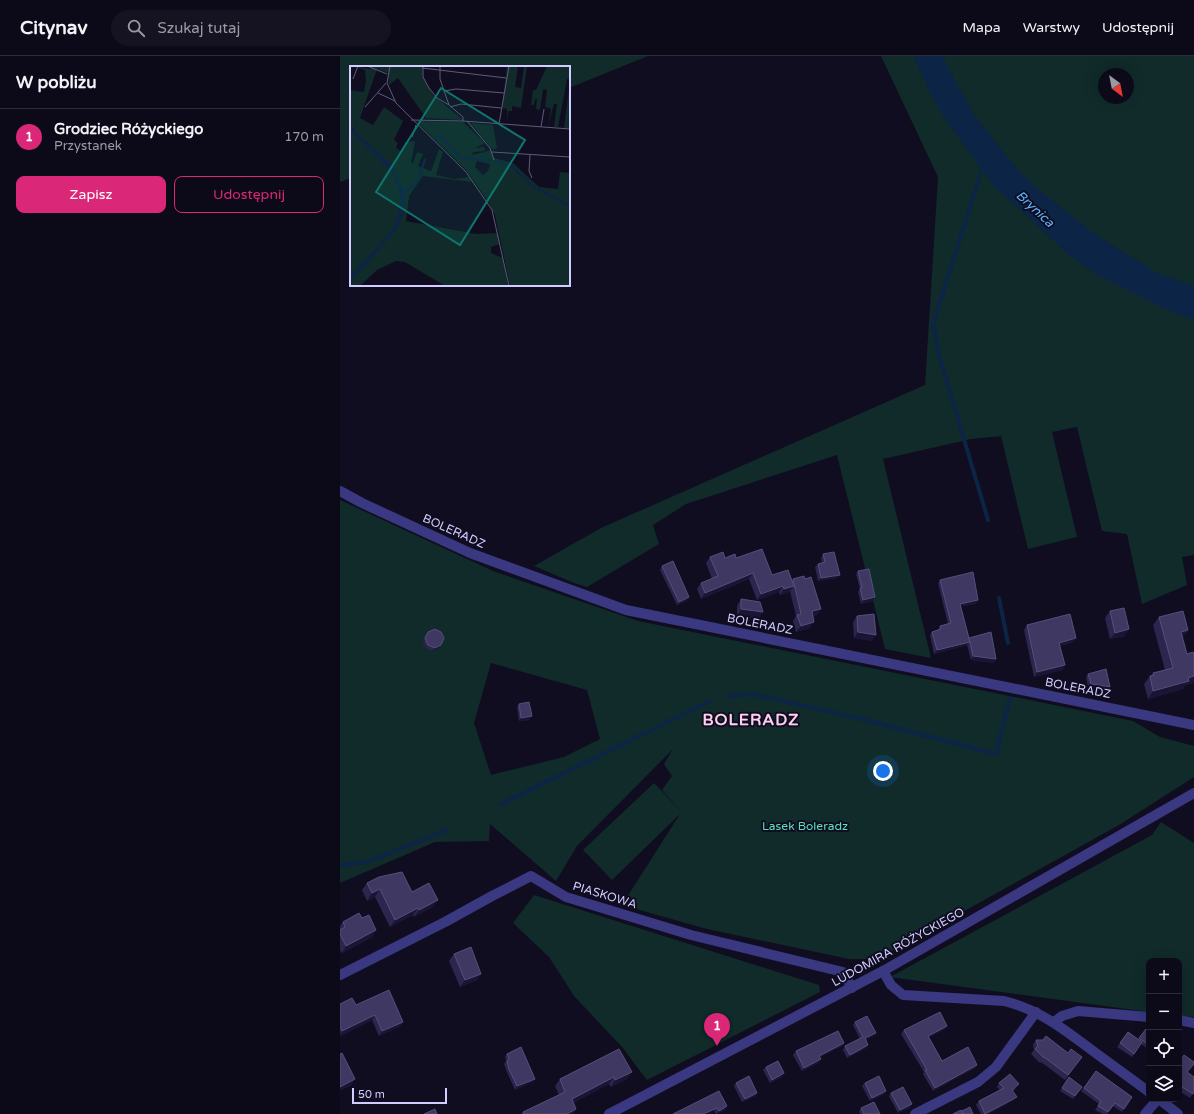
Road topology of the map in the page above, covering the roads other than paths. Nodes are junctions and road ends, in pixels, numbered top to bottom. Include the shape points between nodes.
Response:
1 (340, 491) edge
2 (1194, 725) edge
3 (1194, 793) edge
4 (883, 971) junction
5 (340, 975) edge
6 (852, 988) junction
7 (1036, 1012) junction
8 (1146, 1017) edge
9 (1182, 1021) edge
10 (1054, 1022) junction
11 (1194, 1023) edge
12 (1146, 1090) edge
13 (1155, 1102) edge
14 (1162, 1102) edge
15 (609, 1114) edge
16 (915, 1114) edge
17 (1145, 1114) edge
18 (1178, 1114) edge

1 - 2 street, BOLERADZ via 470,553 626,610
3 - 4 street, LUDOMIRA RÓŻYCKIEGO
4 - 6 street, LUDOMIRA RÓŻYCKIEGO
4 - 7 street via 903,996 1004,1001
5 - 6 street, PIASKOWA via 531,876 566,897 691,936 843,972
6 - 15 street, LUDOMIRA RÓŻYCKIEGO
7 - 10 street
7 - 16 street via 996,1067 978,1082
8 - 10 street via 1078,1011 1062,1016
9 - 11 street
10 - 12 street
13 - 17 street
14 - 18 street

